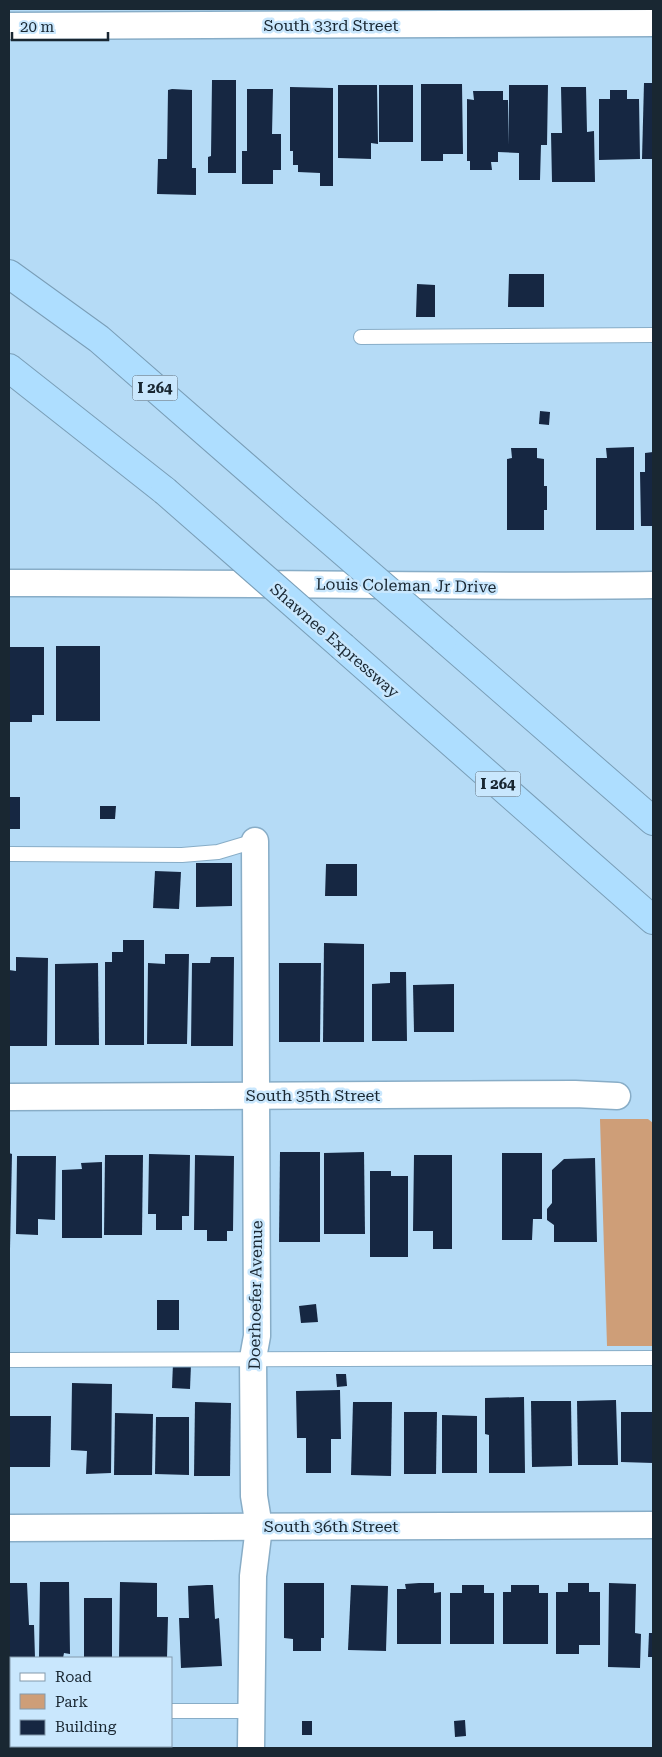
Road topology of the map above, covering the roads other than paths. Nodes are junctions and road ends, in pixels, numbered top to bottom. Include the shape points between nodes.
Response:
1 (653, 23) edge
2 (9, 26) edge
3 (9, 274) edge
4 (653, 335) edge
5 (361, 337) dead end
6 (9, 368) edge
7 (9, 583) edge
8 (653, 585) edge
9 (653, 821) edge
10 (255, 841) joint
11 (9, 854) edge
12 (653, 920) edge
13 (256, 1096) junction
14 (616, 1096) dead end
15 (9, 1097) edge
16 (252, 1358) junction
17 (653, 1358) edge
18 (9, 1360) edge
19 (653, 1525) edge
20 (260, 1527) junction
21 (9, 1528) edge
22 (252, 1710) junction
23 (172, 1711) edge
24 (251, 1748) edge

1 - 2 street, South 33rd Street
3 - 9 highway, I 264, bridge via 99,340
4 - 5 lane
6 - 12 highway, Shawnee Expressway / I 264, bridge via 165,491
7 - 8 street, Louis Coleman Jr Drive
10 - 11 lane via 218,852 182,855
10 - 13 street, Doerhoefer Avenue
13 - 14 street, South 35th Street
13 - 15 street, South 35th Street
13 - 16 street, Doerhoefer Avenue via 257,1336
16 - 17 lane
16 - 18 lane
16 - 20 street, Doerhoefer Avenue via 254,1496
19 - 20 street, South 36th Street
20 - 21 street, South 36th Street
20 - 22 street, Doerhoefer Avenue via 253,1576
22 - 23 lane
22 - 24 street, Doerhoefer Avenue

